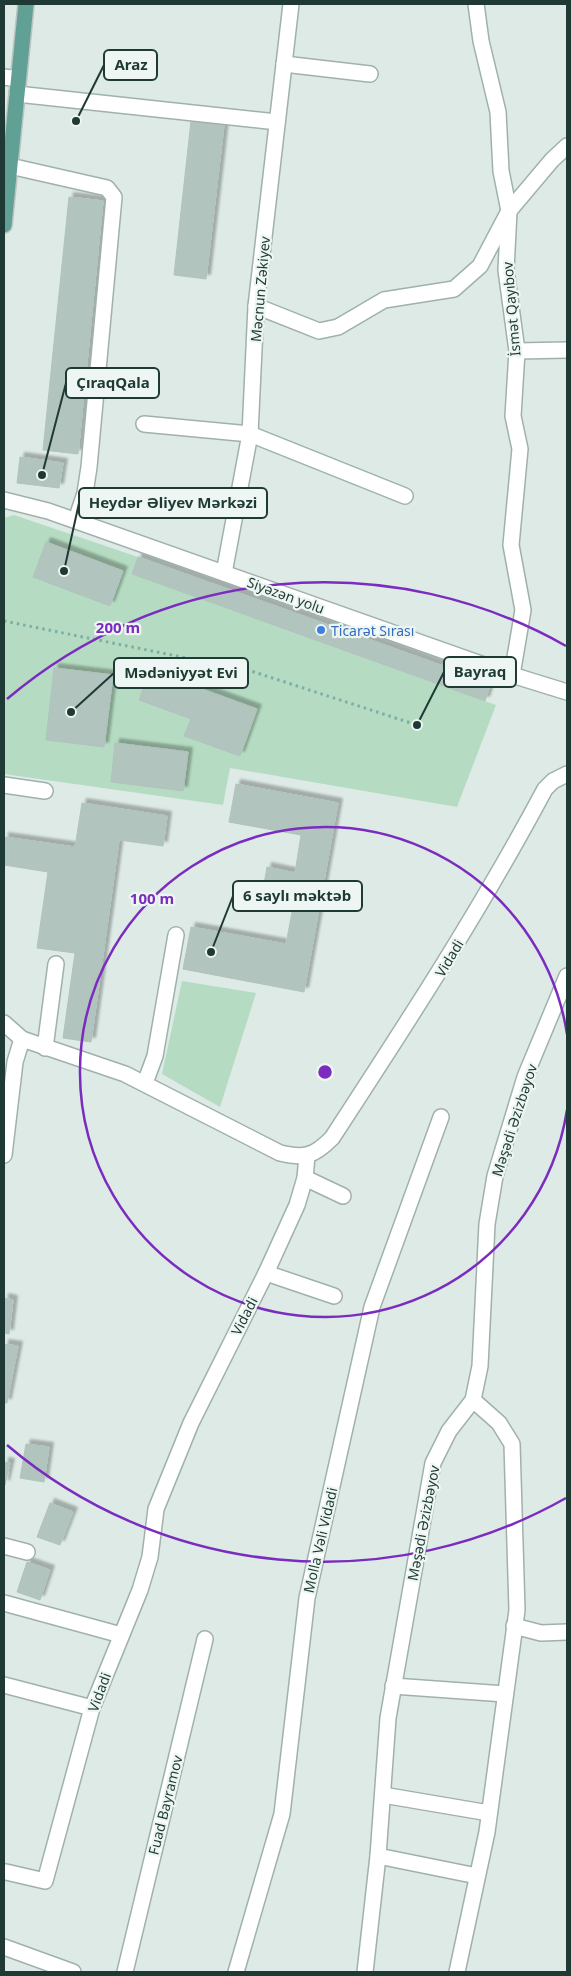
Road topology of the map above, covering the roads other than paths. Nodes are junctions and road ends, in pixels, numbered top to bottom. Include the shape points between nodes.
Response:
1 (26, 4) edge
2 (291, 4) edge
3 (476, 4) edge
4 (284, 64) junction
5 (370, 74) dead end
6 (13, 83) edge
7 (277, 122) junction
8 (567, 146) edge
9 (10, 166) junction
10 (508, 212) junction
11 (4, 225) edge
12 (256, 306) junction
13 (567, 350) edge
14 (517, 351) junction
15 (144, 424) dead end
16 (250, 434) junction
17 (405, 496) dead end
18 (4, 500) edge
19 (76, 520) junction
20 (224, 573) junction
21 (512, 675) junction
22 (567, 692) edge
23 (567, 774) edge
24 (4, 785) edge
25 (45, 791) dead end
26 (176, 935) dead end
27 (56, 964) dead end
28 (567, 976) edge
29 (4, 1022) edge
30 (22, 1039) junction
31 (45, 1048) junction
32 (145, 1083) junction
33 (441, 1117) dead end
34 (4, 1156) edge
35 (307, 1156) junction
36 (306, 1178) junction
37 (343, 1196) dead end
38 (266, 1273) junction
39 (334, 1296) dead end
40 (473, 1400) junction
41 (4, 1546) edge
42 (27, 1552) dead end
43 (4, 1603) edge
44 (514, 1626) junction
45 (567, 1632) edge
46 (121, 1635) junction
47 (205, 1639) dead end
48 (4, 1685) edge
49 (393, 1686) junction
50 (505, 1694) junction
51 (92, 1708) junction
52 (383, 1795) junction
53 (489, 1813) junction
54 (378, 1856) junction
55 (6, 1872) dead end
56 (477, 1876) junction
57 (4, 1947) edge
58 (74, 1972) edge
59 (125, 1972) edge
60 (236, 1972) edge
61 (365, 1972) edge
62 (457, 1972) edge

1 - 6 main road
2 - 4 street, Məcnun Zəkiyev
3 - 10 street, İsmət Qayıbov via 481,42 498,112 501,171
4 - 5 street
4 - 7 street, Məcnun Zəkiyev
6 - 7 street
6 - 9 main road
7 - 12 street, Məcnun Zəkiyev
8 - 10 street
9 - 11 main road
9 - 19 street via 107,188 114,197 89,467
10 - 12 street via 480,266 454,289 384,300 338,327 318,331
10 - 14 street, İsmət Qayıbov via 506,270
12 - 16 street, Məcnun Zəkiyev
13 - 14 street
14 - 21 street, İsmət Qayıbov via 513,416 520,449 510,545 523,610
15 - 16 street
16 - 17 street
16 - 20 street, Məcnun Zəkiyev
18 - 19 street, Siyəzən yolu
19 - 20 street, Siyəzən yolu
20 - 21 street, Siyəzən yolu
21 - 22 street, Siyəzən yolu
23 - 35 street, Vidadi via 545,789 502,870 437,977 332,1138 319,1151
24 - 25 street
26 - 32 street via 155,1056
27 - 31 street
28 - 40 street, Məşədi Əzizbəyov via 525,1078 495,1176 487,1224 480,1366
29 - 30 street
30 - 31 street
30 - 34 street via 15,1062
31 - 32 street
32 - 35 street via 280,1154
33 - 60 street, Molla Vəli Vidadi via 372,1308 307,1598 282,1814
35 - 36 street, Vidadi
36 - 37 street
36 - 38 street, Vidadi
38 - 39 street
38 - 46 street, Vidadi via 191,1423 156,1509 150,1557
40 - 44 street via 499,1423 512,1444 517,1610
40 - 49 street, Məşədi Əzizbəyov via 449,1431 434,1463
41 - 42 street
43 - 46 street
44 - 45 street via 541,1633
44 - 50 street
46 - 51 street, Vidadi
47 - 59 street, Fuad Bayramov
48 - 51 street
49 - 50 street
49 - 52 street, Məşədi Əzizbəyov
50 - 53 street
51 - 55 street, Vidadi via 45,1881
52 - 53 street
52 - 54 street, Məşədi Əzizbəyov
53 - 56 street
54 - 56 street
54 - 61 street, Məşədi Əzizbəyov
56 - 62 street
57 - 58 street

